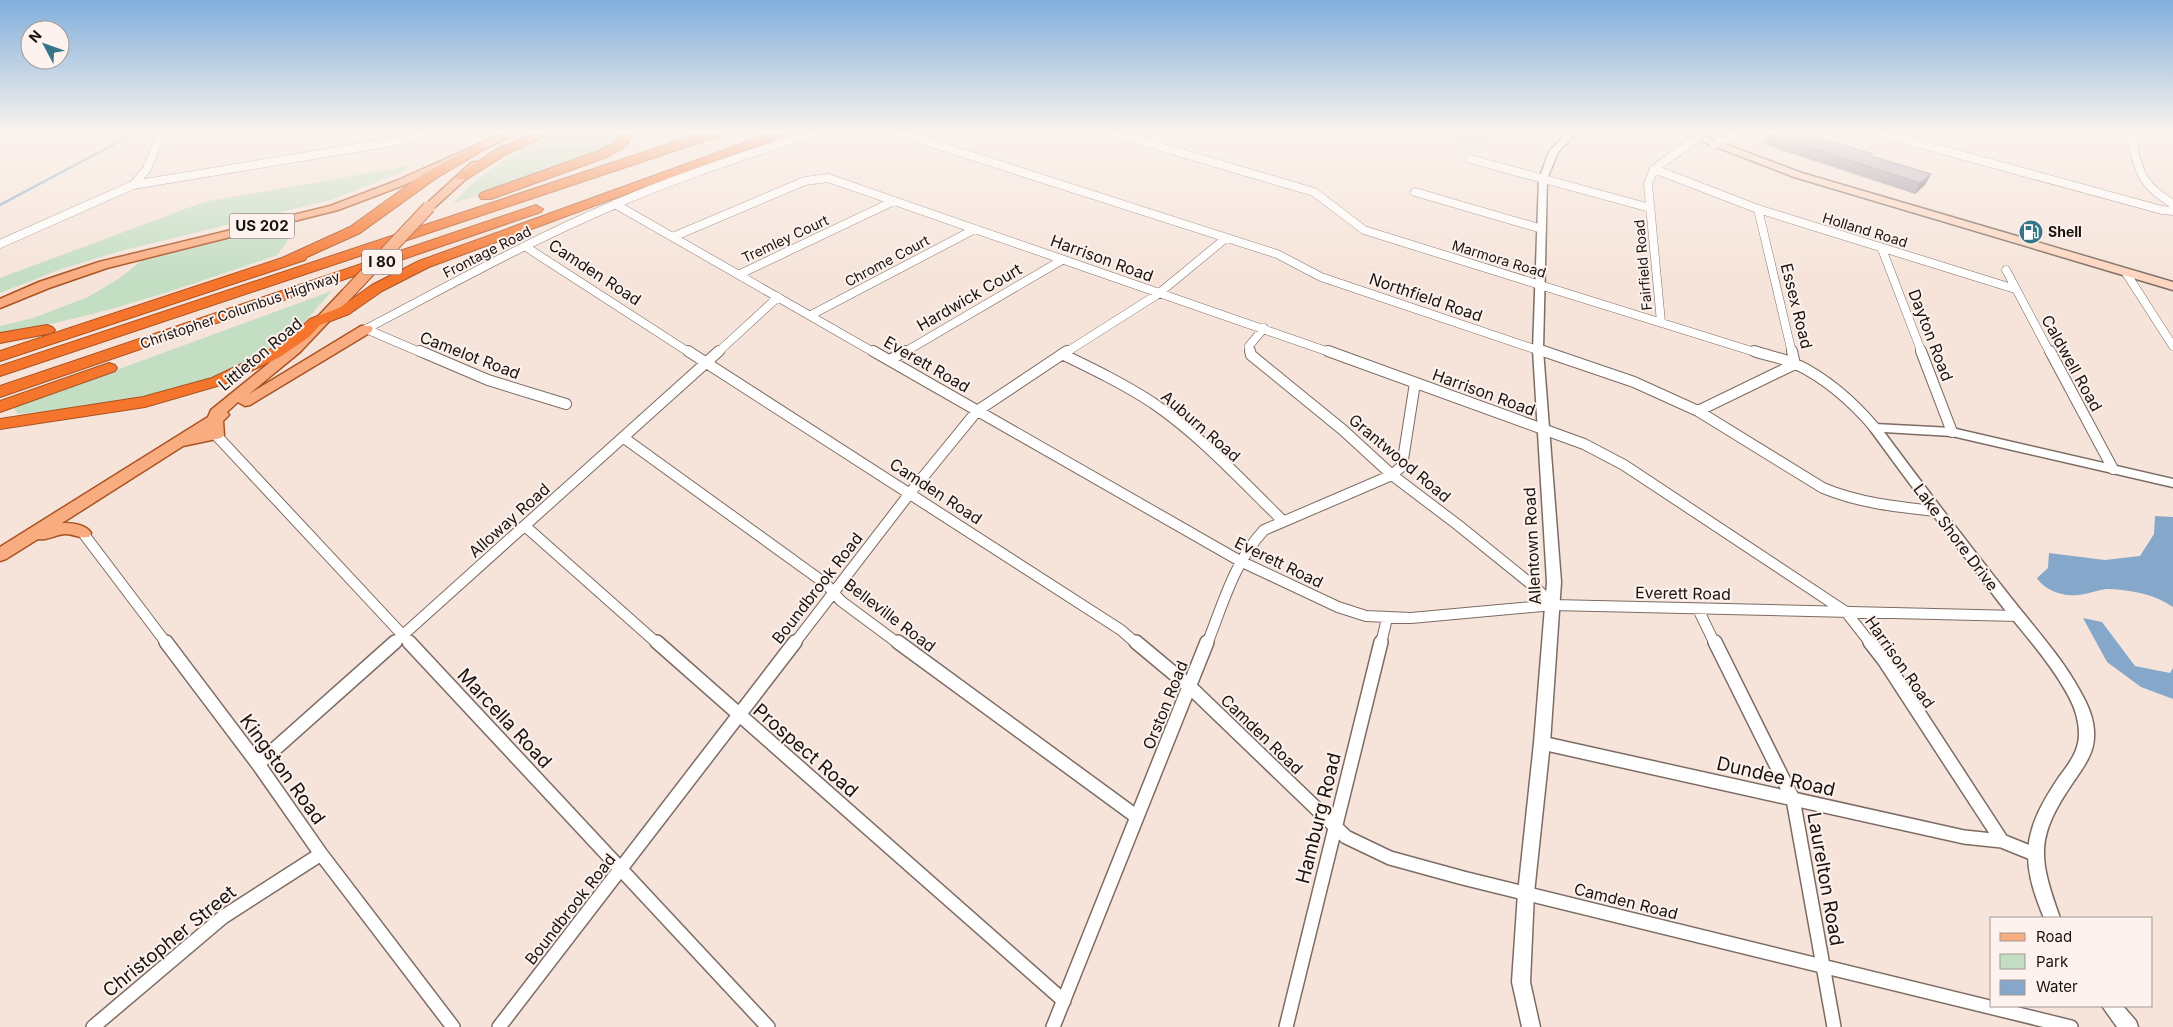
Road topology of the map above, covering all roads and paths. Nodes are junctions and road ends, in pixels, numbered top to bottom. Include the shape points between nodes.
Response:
1 (139, 179) edge
2 (164, 179) edge
3 (409, 179) edge
4 (426, 179) edge
5 (459, 179) edge
6 (535, 179) edge
7 (541, 179) edge
8 (579, 179) edge
9 (625, 179) edge
10 (659, 179) edge
11 (681, 179) edge
12 (814, 179) edge
13 (831, 179) edge
14 (1041, 179) edge
15 (1271, 179) edge
16 (1543, 179) joint
17 (1650, 179) edge
18 (1680, 179) edge
19 (1811, 179) edge
20 (2047, 179) edge
21 (2143, 179) edge
22 (134, 185) junction
23 (1415, 192) dead end
24 (894, 201) junction
25 (615, 204) junction
26 (2173, 204) edge
27 (1650, 208) junction
28 (449, 209) junction
29 (1758, 209) junction
30 (534, 210) junction
31 (2173, 211) edge
32 (975, 229) junction
33 (1542, 229) junction
34 (675, 236) junction
35 (1226, 238) junction
36 (0, 244) edge
37 (526, 247) junction
38 (1882, 249) junction
39 (1062, 260) junction
40 (280, 264) junction
41 (2006, 270) dead end
42 (2126, 272) junction
43 (740, 274) junction
44 (1539, 285) junction
45 (2173, 286) edge
46 (2015, 290) junction
47 (1158, 294) junction
48 (778, 296) junction
49 (162, 303) junction
50 (0, 304) edge
51 (811, 315) junction
52 (323, 320) junction
53 (1660, 322) junction
54 (1264, 328) junction
55 (366, 329) junction
56 (0, 338) edge
57 (2173, 346) edge
58 (1538, 350) junction
59 (1062, 354) junction
60 (0, 356) edge
61 (890, 360) junction
62 (706, 362) junction
63 (1795, 364) junction
64 (0, 371) edge
65 (1415, 383) junction
66 (0, 392) edge
67 (566, 404) dead end
68 (0, 407) edge
69 (977, 411) junction
70 (1698, 411) junction
71 (215, 419) junction
72 (0, 424) edge
73 (1875, 428) junction
74 (1543, 430) junction
75 (1952, 432) junction
76 (216, 435) junction
77 (624, 438) junction
78 (170, 447) junction
79 (2113, 469) junction
80 (1392, 475) junction
81 (2173, 483) edge
82 (910, 493) junction
83 (95, 495) junction
84 (1936, 511) junction
85 (1284, 521) junction
86 (525, 526) junction
87 (83, 533) junction
88 (20, 543) junction
89 (0, 555) edge
90 (1240, 561) junction
91 (833, 593) junction
92 (1553, 605) junction
93 (1698, 609) junction
94 (1846, 612) junction
95 (2018, 616) junction
96 (1387, 618) junction
97 (403, 635) junction
98 (1190, 687) junction
99 (739, 715) junction
100 (1542, 743) junction
101 (258, 764) junction
102 (1793, 799) junction
103 (1137, 817) junction
104 (1335, 828) junction
105 (2002, 841) junction
106 (321, 854) junction
107 (2034, 854) junction
108 (620, 870) junction
109 (1526, 893) junction
110 (2052, 917) edge
111 (1823, 966) junction
112 (1064, 1001) junction
113 (2112, 1007) edge
114 (93, 1027) edge
115 (453, 1027) edge
116 (500, 1027) edge
117 (768, 1027) edge
118 (1053, 1027) edge
119 (1286, 1027) edge
120 (1531, 1027) edge
121 (1834, 1027) edge
122 (2071, 1027) edge
123 (2129, 1027) edge

1 - 22 street
2 - 22 street
3 - 50 main road, US 202 via 334,208 103,265
4 - 40 highway via 355,230
5 - 52 main road, Littleton Road, bridge
6 - 28 highway
7 - 28 highway
8 - 64 highway, Christopher Columbus Highway / I 80
9 - 30 highway, Christopher Columbus Highway / I 80
10 - 52 highway via 444,256 395,278
11 - 25 street, Frontage Road
12 - 34 street, Harrison Road
13 - 24 street, Harrison Road
14 - 35 street, Northfield Road
15 - 44 street, Marmora Road via 1303,188 1328,200 1345,219 1364,230
16 - 27 street
16 - 33 street, Allentown Road
17 - 27 street, Fairfield Road
18 - 29 street, Holland Road
19 - 42 main road
20 - 31 street
21 - 26 street via 2156,194
22 - 36 street
23 - 33 street
24 - 32 street, Harrison Road
24 - 43 street, Tremley Court
25 - 34 street, Everett Road
25 - 37 street, Frontage Road
27 - 53 street, Fairfield Road
28 - 40 highway
29 - 38 street, Holland Road
29 - 63 street, Essex Road
30 - 66 highway, Christopher Columbus Highway / I 80
30 - 68 highway
32 - 39 street, Harrison Road
32 - 51 street, Chrome Court
33 - 44 street, Allentown Road
34 - 43 street, Everett Road
35 - 47 street, Boundbrook Road
35 - 58 street, Northfield Road via 1277,254 1321,277
37 - 55 street, Frontage Road
37 - 62 street, Camden Road
38 - 46 street, Holland Road
38 - 75 street, Dayton Road
39 - 47 street, Harrison Road
39 - 61 street, Hardwick Court
40 - 49 highway
41 - 46 street, Caldwell Road
42 - 45 main road
42 - 57 street
43 - 48 street, Everett Road
44 - 53 street, Marmora Road
44 - 58 street, Allentown Road
46 - 79 street, Caldwell Road
47 - 54 street, Harrison Road
47 - 59 street, Boundbrook Road
48 - 51 street, Everett Road
48 - 62 street, Alloway Road
49 - 56 highway via 68,326
49 - 60 highway
51 - 61 street, Everett Road
52 - 55 main road via 320,334 329,340
52 - 71 main road, Littleton Road via 269,372 216,413
52 - 72 highway via 314,322 288,345 257,364 191,390 110,409
53 - 63 street, Marmora Road
54 - 65 street, Harrison Road
54 - 80 street, Grantwood Road via 1249,346 1251,355 1344,430
55 - 67 street, Camelot Road via 488,380
55 - 71 main road
58 - 70 street, Northfield Road via 1634,382
58 - 74 street, Allentown Road
59 - 69 street, Boundbrook Road
59 - 85 street, Auburn Road via 1108,376 1179,422
61 - 69 street, Everett Road
62 - 77 street, Alloway Road
62 - 82 street, Camden Road
63 - 70 street, Essex Road
63 - 73 street, Marmora Road via 1844,394
65 - 74 street, Harrison Road
65 - 80 street via 1402,466
69 - 82 street, Boundbrook Road
69 - 90 street, Everett Road
70 - 84 street, Northfield Road via 1836,494 1877,505
71 - 76 main road
71 - 78 main road, Littleton Road
73 - 75 street
73 - 84 street, Lake Shore Drive
74 - 92 street, Allentown Road
74 - 94 street, Harrison Road via 1584,444 1624,465
75 - 79 street
76 - 78 main road
76 - 97 street, Marcella Road
77 - 86 street, Alloway Road
77 - 91 street, Belleville Road via 826,584
78 - 83 main road, Littleton Road
79 - 81 street
80 - 85 street, Orston Road
80 - 92 street, Grantwood Road via 1458,525
82 - 91 street, Boundbrook Road
82 - 98 street, Camden Road via 1121,630
83 - 87 main road via 79,519
83 - 88 main road, Littleton Road
84 - 95 street, Lake Shore Drive
85 - 90 street, Orston Road via 1264,530
86 - 97 street, Alloway Road
86 - 99 street, Prospect Road
87 - 88 main road via 76,529 60,529
87 - 101 street, Kingston Road
88 - 89 main road, Littleton Road
90 - 96 street, Everett Road via 1338,607 1366,616
90 - 98 street, Orston Road
91 - 99 street, Boundbrook Road
91 - 103 street, Belleville Road
92 - 93 street, Everett Road
92 - 96 street, Everett Road
92 - 100 street, Allentown Road
93 - 94 street, Everett Road
93 - 102 street, Laurelton Road
94 - 95 street, Everett Road
94 - 105 street, Harrison Road via 1884,660
95 - 107 street, Lake Shore Drive via 2071,688 2084,716 2087,735 2084,752 2043,817
96 - 104 street, Hamburg Road
97 - 101 street, Alloway Road
97 - 108 street, Marcella Road
98 - 103 street, Orston Road
98 - 104 street, Camden Road
99 - 108 street, Boundbrook Road
99 - 112 street, Prospect Road
100 - 102 street, Dundee Road
100 - 109 street, Allentown Road
101 - 106 street, Kingston Road
102 - 105 street, Dundee Road via 1964,837
102 - 111 street, Laurelton Road
103 - 112 street, Orston Road
104 - 109 street, Camden Road via 1346,837 1390,858
104 - 119 street, Hamburg Road
105 - 107 street, Dundee Road
106 - 114 street, Christopher Street via 223,917
106 - 115 street, Kingston Road
107 - 110 street, Lake Shore Drive via 2042,895
108 - 116 street, Boundbrook Road
108 - 117 street, Marcella Road
109 - 111 street, Camden Road
109 - 120 street, Allentown Road via 1521,982
111 - 121 street, Laurelton Road
111 - 122 street, Camden Road
112 - 118 street, Orston Road
113 - 123 street

